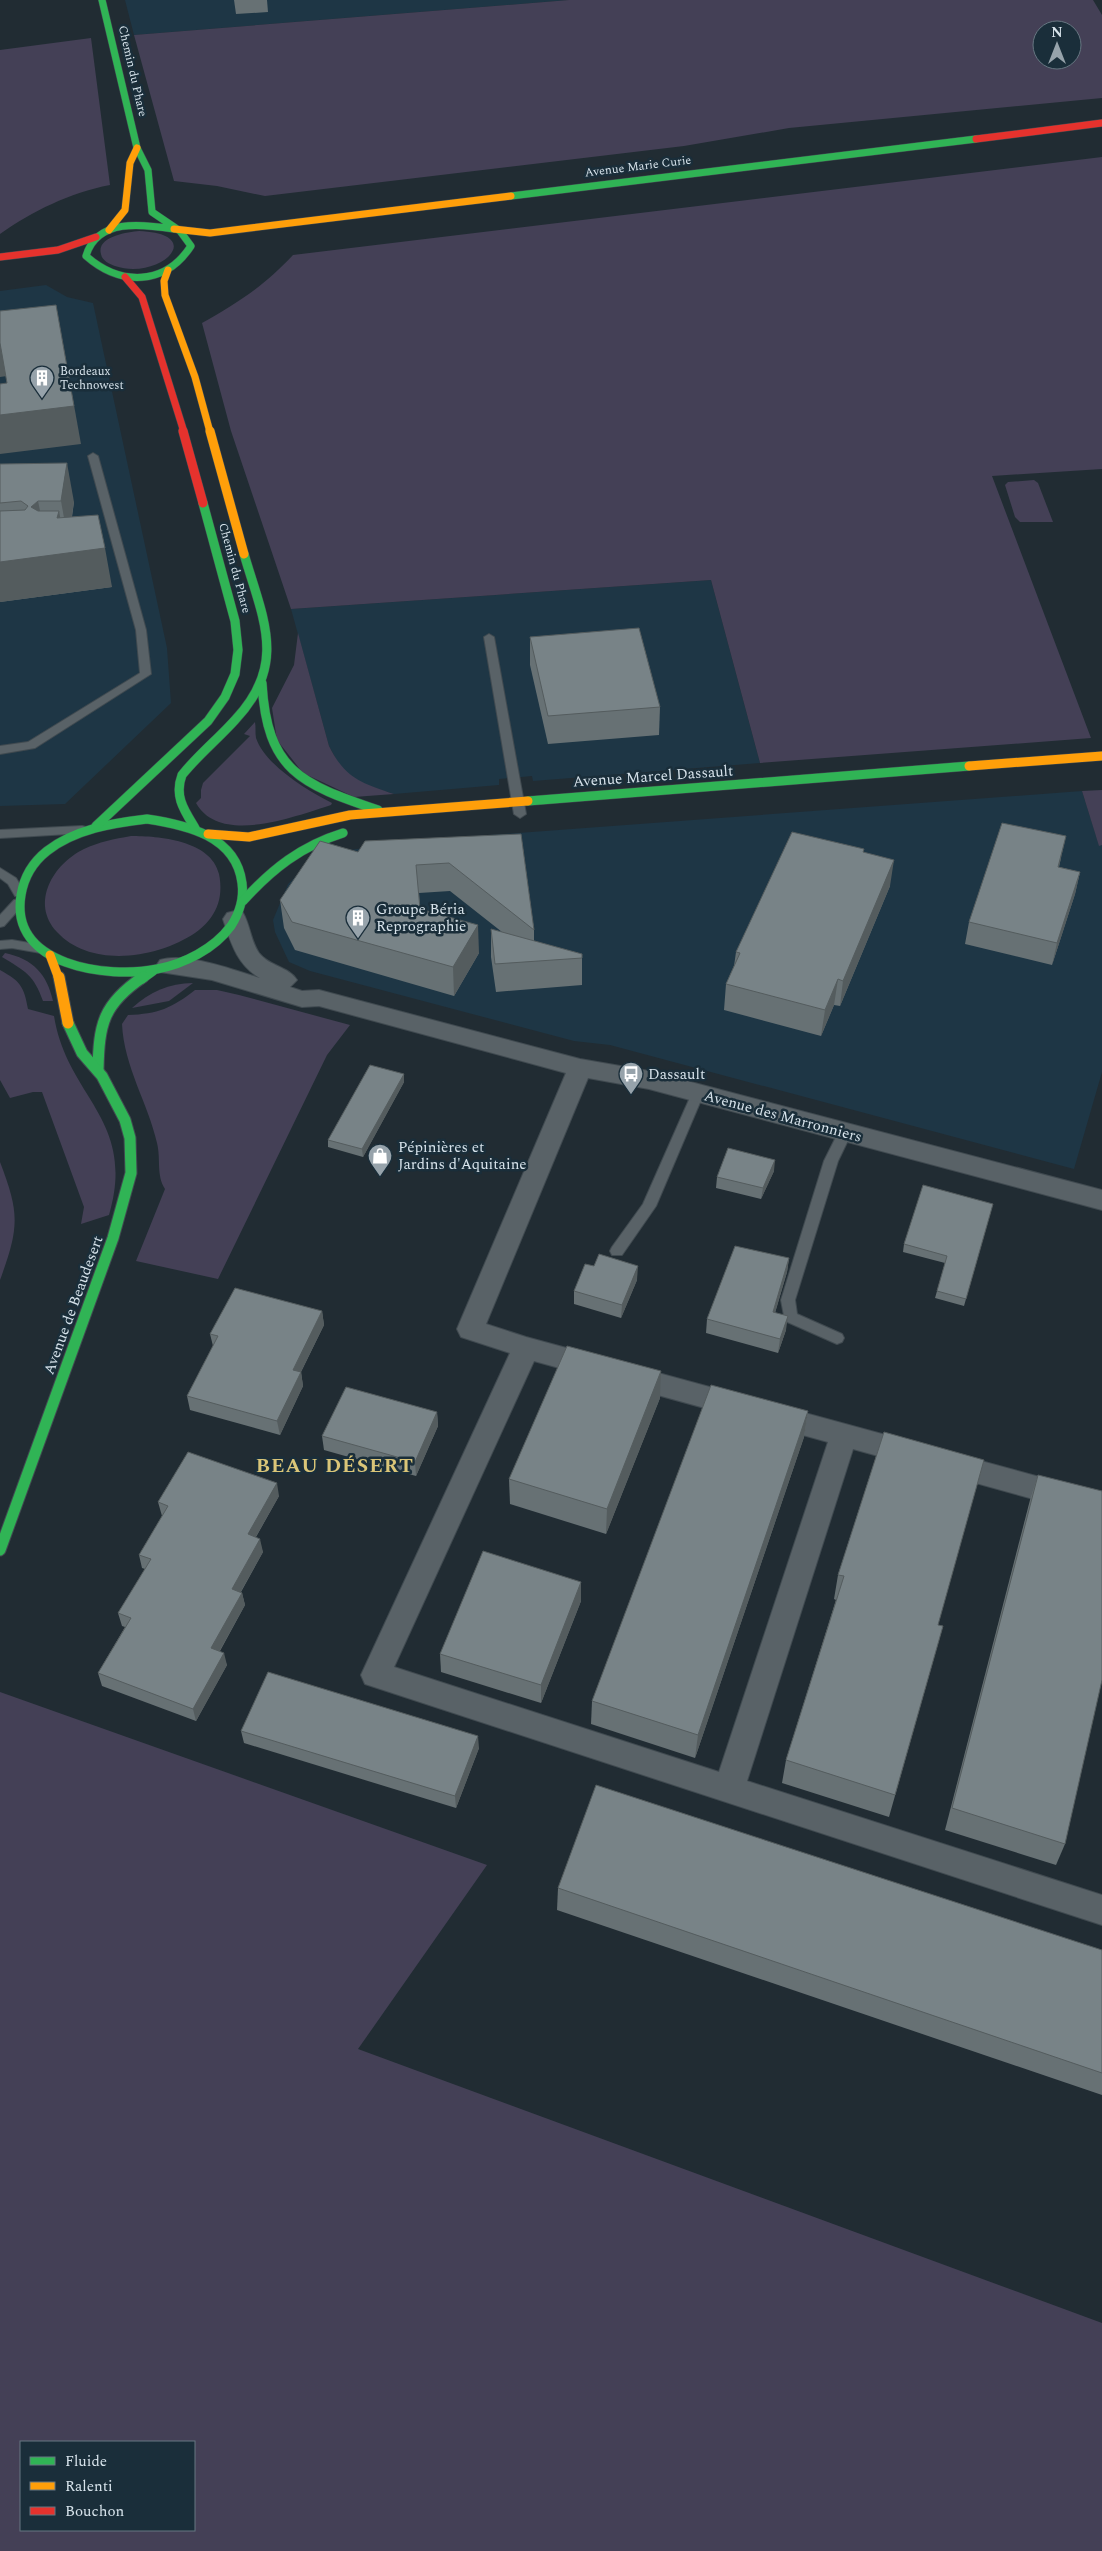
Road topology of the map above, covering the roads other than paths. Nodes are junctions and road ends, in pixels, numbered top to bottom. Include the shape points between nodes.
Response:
1 (102, 0) edge
2 (1102, 123) edge
3 (1102, 135) edge
4 (137, 148) junction
5 (866, 165) dead end
6 (109, 230) junction
7 (178, 230) junction
8 (96, 237) junction
9 (201, 251) dead end
10 (0, 257) edge
11 (187, 258) junction
12 (77, 267) dead end
13 (95, 268) junction
14 (168, 270) junction
15 (125, 277) junction
16 (93, 456) dead end
17 (489, 636) dead end
18 (262, 683) junction
19 (0, 750) edge
20 (1102, 756) edge
21 (518, 800) junction
22 (385, 812) junction
23 (538, 812) dead end
24 (516, 814) joint
25 (91, 828) junction
26 (195, 828) junction
27 (356, 830) dead end
28 (0, 834) edge
29 (208, 834) junction
30 (0, 872) edge
31 (18, 898) junction
32 (239, 910) junction
33 (0, 923) edge
34 (0, 945) edge
35 (45, 952) junction
36 (163, 967) junction
37 (318, 998) junction
38 (580, 1068) junction
39 (98, 1070) junction
40 (698, 1093) junction
41 (845, 1132) junction
42 (1102, 1200) edge
43 (617, 1251) dead end
44 (837, 1338) dead end
45 (526, 1348) junction
46 (844, 1435) junction
47 (1102, 1506) edge
48 (0, 1550) edge
49 (729, 1789) junction
50 (1102, 1910) edge

1 - 4 main road, Chemin du Phare
2 - 7 main road, Avenue Marie Curie via 210,233
3 - 5 main road
4 - 6 main road via 130,163 125,210
4 - 7 main road, Chemin du Phare via 147,162 152,212
6 - 7 main road, Avenue Marie Curie via 145,224
6 - 8 main road
7 - 11 main road via 191,246
8 - 10 main road via 58,250
8 - 13 main road via 89,243 86,256
9 - 11 main road
11 - 14 main road
12 - 13 main road
13 - 15 main road
14 - 15 main road
14 - 18 main road, Chemin du Phare via 164,281 165,295 195,377 267,639 268,661
15 - 25 main road, Chemin du Phare via 142,297 171,386 235,621 238,666 221,704 208,721
16 - 19 lane via 113,544 141,630 146,674 31,745
17 - 21 lane
18 - 22 main road via 265,727 272,745 291,770 329,791
18 - 26 main road, Chemin du Phare via 248,707 183,771 177,782 178,801
20 - 21 main road, Avenue Marcel Dassault
21 - 22 main road, Avenue Marcel Dassault
21 - 24 lane
22 - 29 main road, Avenue Marcel Dassault via 317,821 249,837
23 - 24 main road
25 - 26 main road via 147,819
25 - 28 lane
25 - 31 main road via 65,839 35,863
26 - 29 main road
27 - 32 main road via 323,837 294,850
29 - 32 main road via 231,852 243,875
30 - 31 lane via 12,881
31 - 33 lane
31 - 35 main road via 20,920 28,936
32 - 36 main road via 208,946
32 - 37 street, Avenue des Marronniers via 245,950 254,965 308,990
34 - 35 lane via 12,944
35 - 36 main road via 73,966 100,972
35 - 39 main road, Avenue de Beaudesert via 63,989 63,1009 72,1031 83,1054
36 - 37 street, Avenue des Marronniers via 213,972 302,999
36 - 39 main road via 118,995 107,1007 100,1020
37 - 38 street, Avenue des Marronniers
38 - 40 street, Avenue des Marronniers via 649,1080
38 - 45 street via 470,1329
39 - 48 main road, Avenue de Beaudesert via 129,1130 134,1149 134,1169 127,1199
40 - 41 street, Avenue des Marronniers
40 - 43 lane via 649,1206
41 - 42 street, Avenue des Marronniers
41 - 44 lane via 831,1161 788,1300 790,1317
45 - 46 street
45 - 49 street via 376,1675
46 - 47 street
46 - 49 street
49 - 50 street

